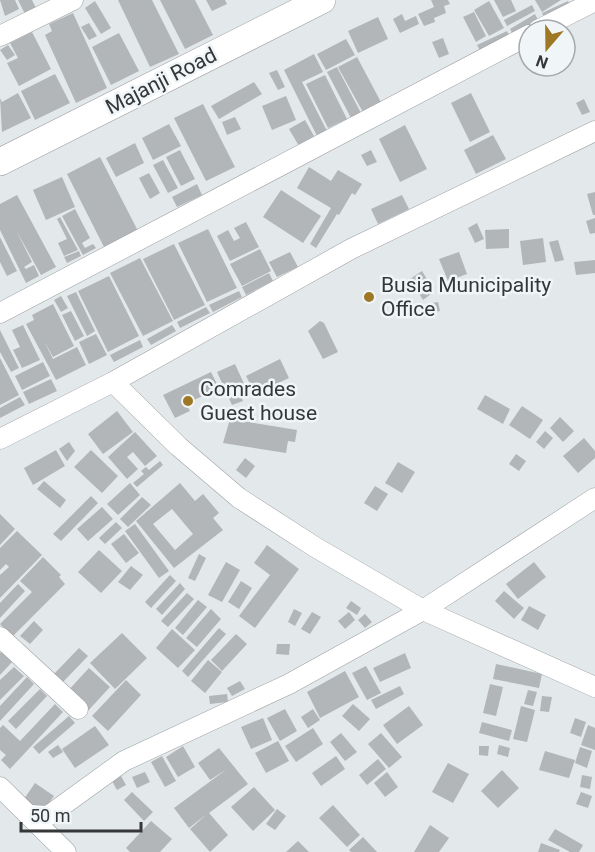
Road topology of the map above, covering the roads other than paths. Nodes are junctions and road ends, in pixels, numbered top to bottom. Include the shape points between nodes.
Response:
1 (73, 0) edge
2 (311, 2) edge
3 (592, 3) edge
4 (562, 18) edge
5 (0, 36) edge
6 (517, 41) edge
7 (595, 131) edge
8 (0, 162) edge
9 (0, 313) edge
10 (114, 382) junction
11 (0, 439) edge
12 (595, 498) edge
13 (423, 610) junction
14 (0, 637) edge
15 (595, 687) edge
16 (78, 709) dead end
17 (0, 787) edge
18 (29, 815) junction
19 (66, 852) edge

1 - 5 street
2 - 8 main road, Majanji Road
3 - 4 street
6 - 9 street
7 - 10 street via 351,249
10 - 11 street
10 - 13 street via 178,446 239,498
12 - 13 street
13 - 15 street
13 - 18 street via 289,684 124,761 48,816
14 - 16 street
17 - 18 street
18 - 19 street

